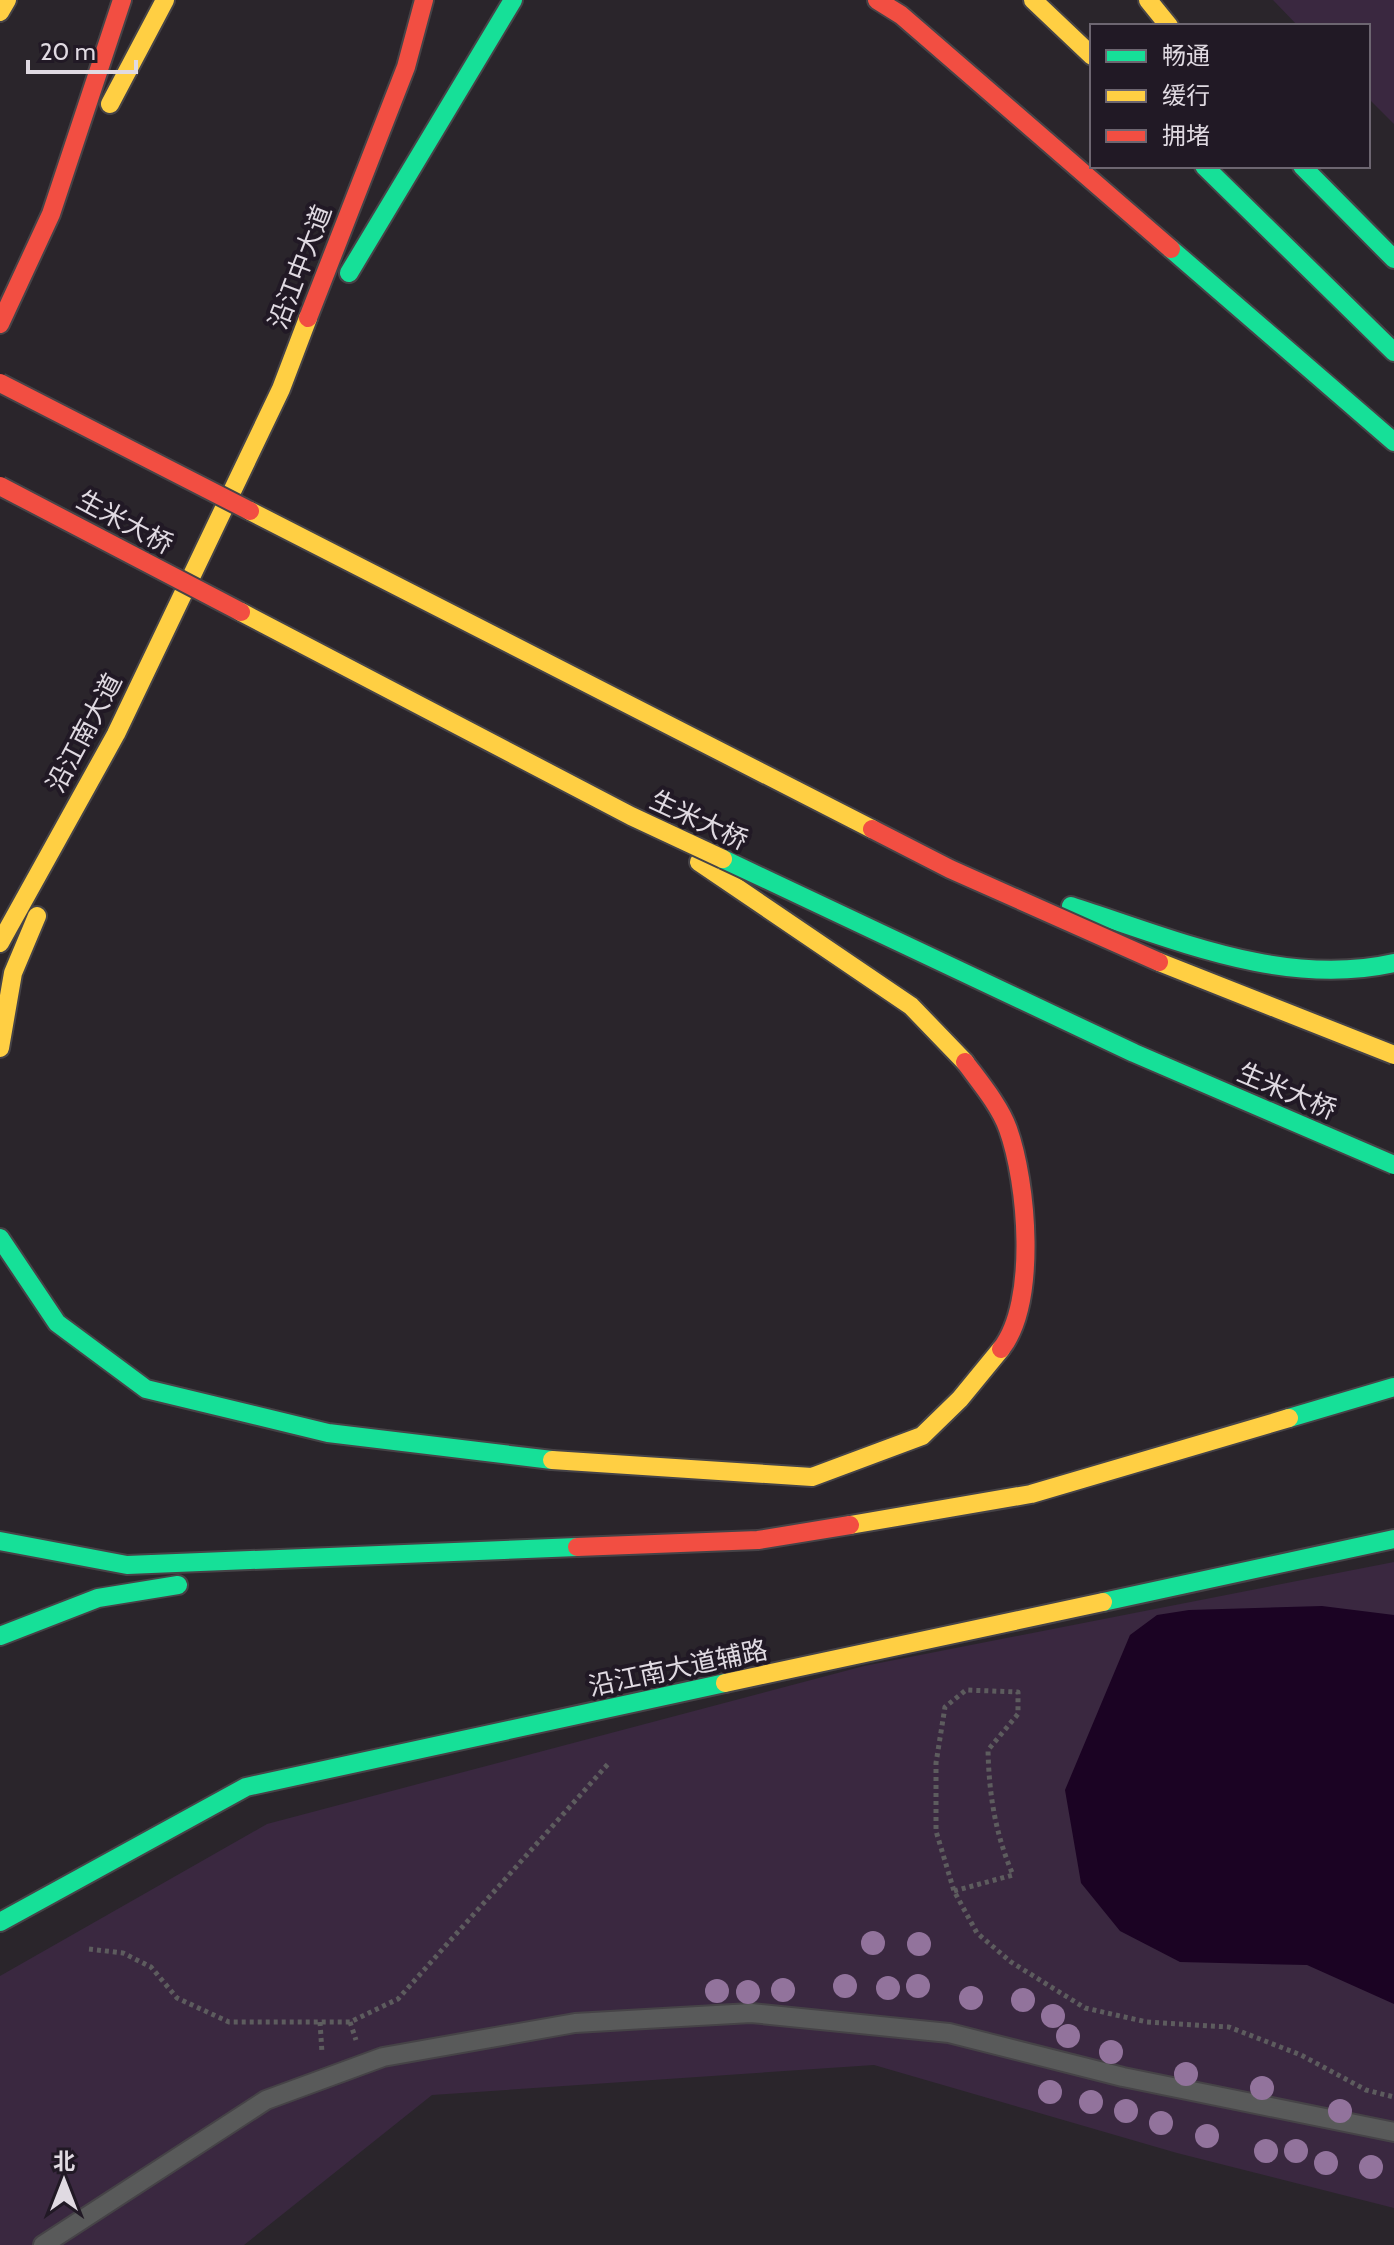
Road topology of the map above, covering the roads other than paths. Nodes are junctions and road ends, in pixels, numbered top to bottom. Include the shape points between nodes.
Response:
1 (7, 0) edge
2 (122, 0) edge
3 (165, 0) edge
4 (424, 0) edge
5 (513, 0) edge
6 (877, 0) edge
7 (1033, 0) edge
8 (1047, 0) edge
9 (1148, 0) edge
10 (0, 12) edge
11 (1167, 24) edge
12 (1090, 53) edge
13 (1090, 53) edge
14 (1206, 168) edge
15 (1304, 168) edge
16 (51, 214) junction
17 (1394, 259) edge
18 (0, 324) edge
19 (1394, 352) edge
20 (0, 383) edge
21 (281, 389) junction
22 (1394, 442) edge
23 (0, 486) edge
24 (207, 545) joint
25 (116, 734) junction
26 (631, 816) junction
27 (950, 869) junction
28 (0, 943) edge
29 (1394, 963) edge
30 (0, 1048) edge
31 (1394, 1055) edge
32 (1394, 1165) edge
33 (0, 1238) edge
34 (1394, 1387) edge
35 (1394, 1539) edge
36 (0, 1541) edge
37 (339, 1557) junction
38 (0, 1636) edge
39 (0, 1922) edge
40 (1394, 2132) edge
41 (43, 2245) edge

1 - 10 main road
2 - 16 main road
3 - 16 main road
4 - 21 main road, 沿江中大道 via 406,67
5 - 21 main road
6 - 22 main road via 901,15
7 - 12 main road
8 - 13 main road
9 - 11 main road
14 - 19 main road
15 - 17 main road
16 - 18 main road
20 - 27 main road, bridge
21 - 24 main road, 沿江中大道
23 - 26 main road, 生米大桥, bridge
24 - 25 main road, 沿江南大道
25 - 28 main road, 沿江南大道
25 - 30 main road via 13,973
26 - 32 main road, 生米大桥, bridge via 1134,1053
26 - 33 main road, bridge via 911,1006 966,1063 1007,1126 1025,1197 1025,1270 1009,1338 922,1436 812,1477 598,1465 328,1433 146,1389 57,1323
27 - 29 main road, bridge via 1265,966 1372,971
27 - 31 main road, bridge via 1200,980
34 - 37 main road via 1031,1494 758,1540
35 - 39 main road, 沿江南大道辅路 via 246,1787
36 - 37 main road via 127,1565
37 - 38 main road via 98,1598
40 - 41 lane via 1123,2077 949,2033 751,2013 575,2023 383,2057 266,2100

